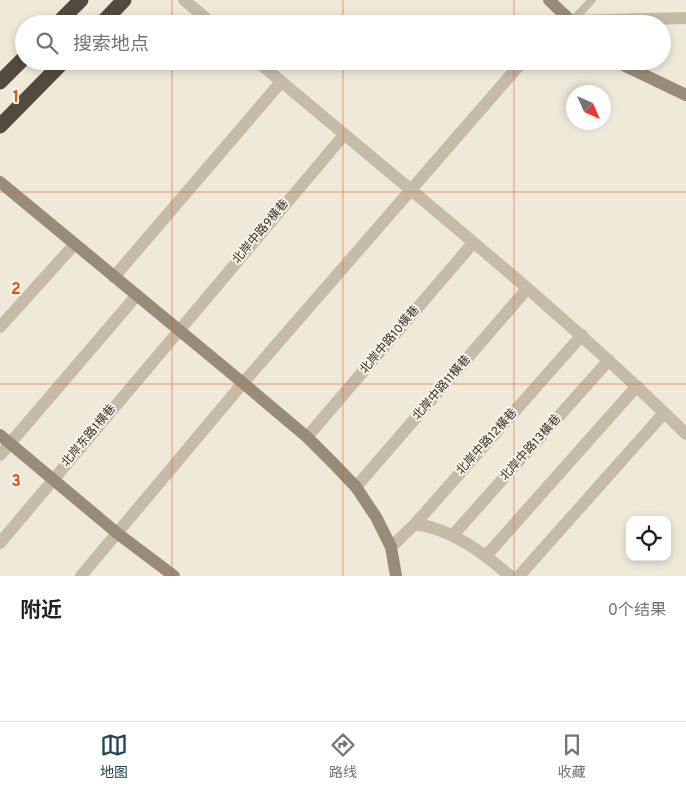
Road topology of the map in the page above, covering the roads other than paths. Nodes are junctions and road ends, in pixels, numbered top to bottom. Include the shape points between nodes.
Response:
1 (81, 0) edge
2 (124, 0) edge
3 (184, 0) edge
4 (549, 0) edge
5 (592, 0) edge
6 (66, 15) edge
7 (110, 15) edge
8 (202, 15) edge
9 (562, 15) edge
10 (574, 15) edge
11 (671, 18) edge
12 (686, 18) edge
13 (15, 67) edge
14 (55, 70) edge
15 (267, 70) edge
16 (516, 70) edge
17 (634, 70) edge
18 (0, 82) edge
19 (281, 82) junction
20 (686, 95) edge
21 (0, 126) edge
22 (344, 135) junction
23 (0, 182) edge
24 (411, 190) junction
25 (473, 243) junction
26 (74, 245) junction
27 (114, 277) junction
28 (528, 289) junction
29 (137, 295) junction
30 (0, 327) edge
31 (178, 330) junction
32 (582, 335) junction
33 (610, 360) junction
34 (243, 383) junction
35 (637, 386) junction
36 (664, 413) junction
37 (686, 434) edge
38 (0, 435) edge
39 (307, 438) junction
40 (10, 444) junction
41 (0, 455) edge
42 (53, 480) junction
43 (356, 487) junction
44 (415, 524) junction
45 (117, 533) junction
46 (453, 535) junction
47 (0, 543) edge
48 (391, 547) junction
49 (486, 556) junction
50 (81, 576) edge
51 (174, 576) edge
52 (396, 576) edge
53 (510, 576) edge
54 (519, 576) edge

1 - 6 highway
2 - 7 highway
3 - 8 street
4 - 9 street
5 - 10 lane
11 - 12 street
13 - 18 highway
14 - 21 highway
15 - 19 street
16 - 24 street
17 - 20 street
19 - 22 street
19 - 27 street
22 - 24 street
22 - 31 street, 北岸中路9橫巷
23 - 26 street
24 - 25 street
24 - 34 street
25 - 28 street
25 - 39 street, 北岸中路10橫巷
26 - 27 street
26 - 30 street
27 - 29 street
28 - 32 street
28 - 43 street, 北岸中路11橫巷
29 - 31 street
29 - 40 street
31 - 34 street
31 - 42 street, 北岸东路1横巷
32 - 33 street
32 - 44 street, 北岸中路12橫巷
33 - 35 street
33 - 46 street, 北岸中路13橫巷
34 - 39 street
34 - 45 street
35 - 36 street
35 - 49 street
36 - 37 street
36 - 54 street
38 - 40 street
39 - 43 street
40 - 41 street
40 - 42 street
42 - 45 street
42 - 47 street, 北岸东路1横巷
43 - 48 street
44 - 46 street
44 - 48 street, 北岸中路12橫巷
45 - 50 street
45 - 51 street
46 - 49 street
48 - 52 street
49 - 53 street

